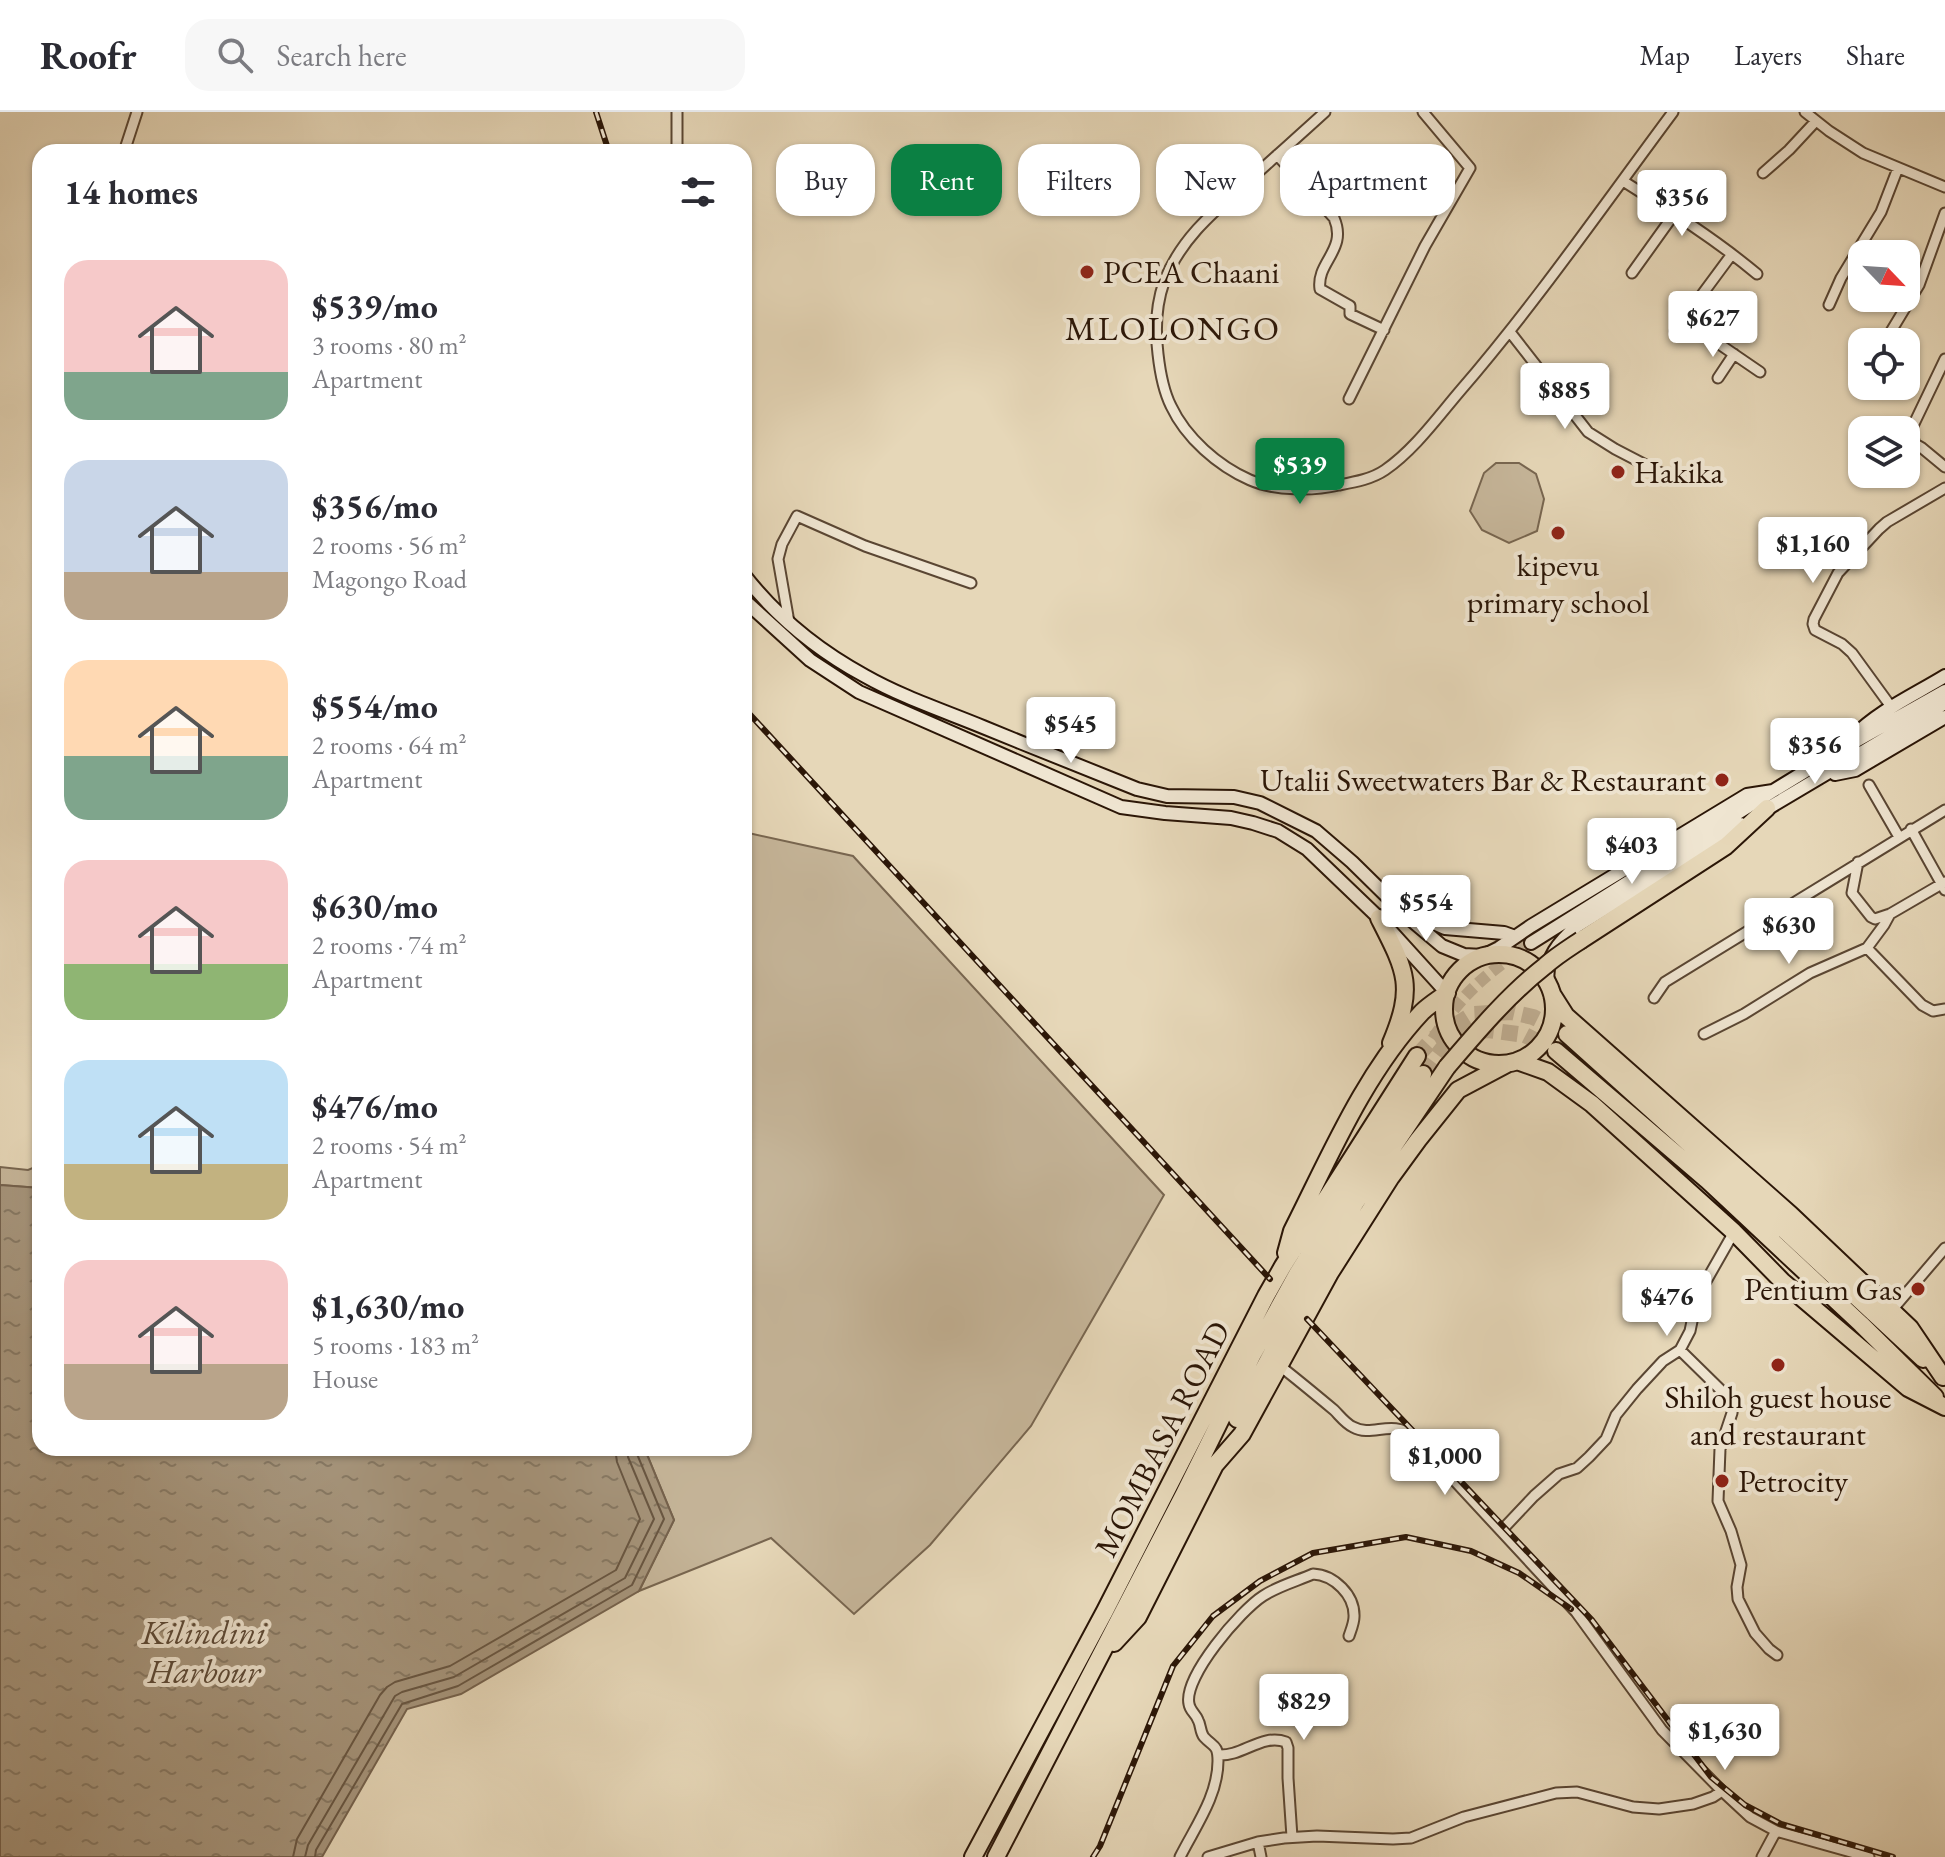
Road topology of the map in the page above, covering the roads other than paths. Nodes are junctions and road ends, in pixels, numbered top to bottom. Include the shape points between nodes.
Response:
1 (137, 112) edge
2 (677, 112) edge
3 (1325, 112) edge
4 (1423, 112) edge
5 (1673, 112) edge
6 (1805, 112) edge
7 (1816, 121) junction
8 (127, 144) edge
9 (677, 144) edge
10 (1277, 155) junction
11 (1898, 168) junction
12 (1763, 173) dead end
13 (1623, 181) junction
14 (1945, 187) edge
15 (1675, 213) junction
16 (1945, 213) edge
17 (1732, 254) junction
18 (1632, 273) dead end
19 (1757, 274) dead end
20 (1829, 305) dead end
21 (1684, 320) junction
22 (1893, 328) edge
23 (1384, 330) junction
24 (1675, 331) dead end
25 (1510, 332) junction
26 (1734, 354) junction
27 (1945, 359) edge
28 (1760, 372) dead end
29 (1718, 378) dead end
30 (1349, 399) dead end
31 (1945, 467) edge
32 (1667, 476) dead end
33 (1945, 488) edge
34 (971, 583) dead end
35 (752, 585) edge
36 (752, 607) edge
37 (789, 622) junction
38 (1945, 676) edge
39 (1945, 691) edge
40 (1945, 703) edge
41 (1892, 708) junction
42 (1945, 717) edge
43 (1840, 750) junction
44 (1823, 776) junction
45 (1869, 785) dead end
46 (1773, 791) junction
47 (1767, 808) junction
48 (1945, 810) edge
49 (1911, 829) junction
50 (1899, 837) junction
51 (1858, 862) junction
52 (1944, 885) edge
53 (1398, 907) junction
54 (1890, 914) junction
55 (1379, 918) junction
56 (1515, 937) junction
57 (1531, 943) tunnel mouth
58 (1867, 948) junction
59 (1483, 956) junction
60 (1550, 989) junction
61 (1447, 993) junction
62 (1654, 998) dead end
63 (1945, 1009) edge
64 (1567, 1034) tunnel mouth
65 (1704, 1034) dead end
66 (1556, 1051) tunnel mouth
67 (1417, 1056) tunnel mouth
68 (1385, 1059) junction
69 (1512, 1063) junction
70 (1423, 1074) tunnel mouth
71 (1734, 1232) junction
72 (1945, 1248) edge
73 (1283, 1266) junction
74 (1892, 1310) junction
75 (1680, 1350) junction
76 (1280, 1366) junction
77 (1944, 1378) edge
78 (1945, 1407) edge
79 (1215, 1465) junction
80 (1501, 1531) junction
81 (1349, 1636) dead end
82 (1777, 1655) dead end
83 (1100, 1659) junction
84 (1218, 1755) junction
85 (1722, 1791) junction
86 (1776, 1831) junction
87 (1292, 1837) junction
88 (1258, 1842) junction
89 (973, 1857) edge
90 (996, 1857) edge
91 (1180, 1857) edge
92 (1208, 1857) edge
93 (1261, 1857) edge
94 (1762, 1857) edge
95 (1869, 1857) edge

1 - 8 street
2 - 9 street
3 - 10 street
4 - 23 street via 1470,168
5 - 13 street
6 - 7 street
7 - 11 street via 1863,153
7 - 12 street
10 - 23 street via 1338,228 1320,289 1350,306 1350,314
10 - 25 street via 1197,228 1174,259 1160,295 1156,342 1165,391 1182,426 1217,459 1262,484 1303,490 1372,477 1418,440
11 - 14 street
11 - 20 street via 1881,212
13 - 15 street
13 - 25 street
15 - 17 street
15 - 18 street
16 - 22 street via 1919,285
17 - 19 street
17 - 21 street
21 - 24 street
21 - 26 street
23 - 30 street
25 - 32 street via 1588,432
26 - 28 street
26 - 29 street
27 - 31 street via 1911,430 1915,444
33 - 41 street via 1879,529 1838,573 1814,619 1815,630 1852,653
34 - 37 street via 796,516 778,559
35 - 37 main road
36 - 55 main road via 810,660 859,692 1121,807 1231,818 1278,831 1307,849
37 - 53 main road via 835,658 906,696 1137,789 1260,803 1316,831
38 - 41 main road
39 - 43 main road
40 - 44 main road
41 - 43 main road
42 - 44 main road via 1855,770
43 - 46 main road
44 - 47 main road
45 - 50 street
46 - 56 main road via 1747,795
46 - 57 main road
47 - 60 main road via 1561,939 1550,959
47 - 79 highway, bridge via 1726,846 1543,967 1447,1067 1317,1268
48 - 49 street
49 - 50 street
49 - 52 street
50 - 51 street
51 - 54 street via 1853,896 1873,919
51 - 62 street via 1665,982
52 - 54 street
53 - 56 main road via 1445,928
53 - 59 main road via 1442,946
54 - 58 street
55 - 61 main road
55 - 68 highway via 1401,962 1406,990 1403,1016
56 - 59 main road
58 - 63 street via 1922,1005 1933,1011
58 - 65 street via 1810,973
59 - 60 highway via 1518,957 1533,966
59 - 61 highway via 1454,978
60 - 69 highway via 1553,1020 1548,1035 1535,1051
60 - 74 highway via 1566,1016
61 - 68 highway via 1424,1011
61 - 69 highway via 1444,1013 1457,1046 1488,1063
64 - 77 highway
66 - 78 highway via 1708,1181
67 - 73 highway, MOMBASA ROAD
68 - 73 highway via 1292,1231
69 - 71 highway via 1548,1072 1592,1104
69 - 76 highway via 1458,1090 1418,1140 1330,1273
70 - 83 highway, MOMBASA ROAD via 1282,1301
71 - 75 street via 1697,1297
71 - 78 highway via 1782,1281 1908,1388
72 - 74 street
73 - 89 highway, MOMBASA ROAD
74 - 77 highway
75 - 80 street via 1637,1389 1589,1457 1548,1483
75 - 82 street via 1733,1402 1720,1449 1718,1501 1741,1565 1738,1599 1755,1633
76 - 79 highway via 1242,1434
76 - 80 street via 1350,1426 1409,1433
79 - 83 highway via 1138,1617
80 - 85 street via 1576,1612 1662,1730
81 - 84 street via 1355,1617 1351,1601 1341,1586 1320,1575 1273,1590 1257,1601 1209,1652 1190,1689 1189,1705
83 - 90 highway, MOMBASA ROAD
84 - 87 street via 1271,1740 1286,1742
84 - 91 street via 1213,1792
85 - 86 street via 1750,1817
85 - 87 street via 1693,1804 1659,1809 1564,1792 1470,1816 1411,1838
86 - 94 street
86 - 95 street
87 - 88 street
88 - 92 street
88 - 93 street

